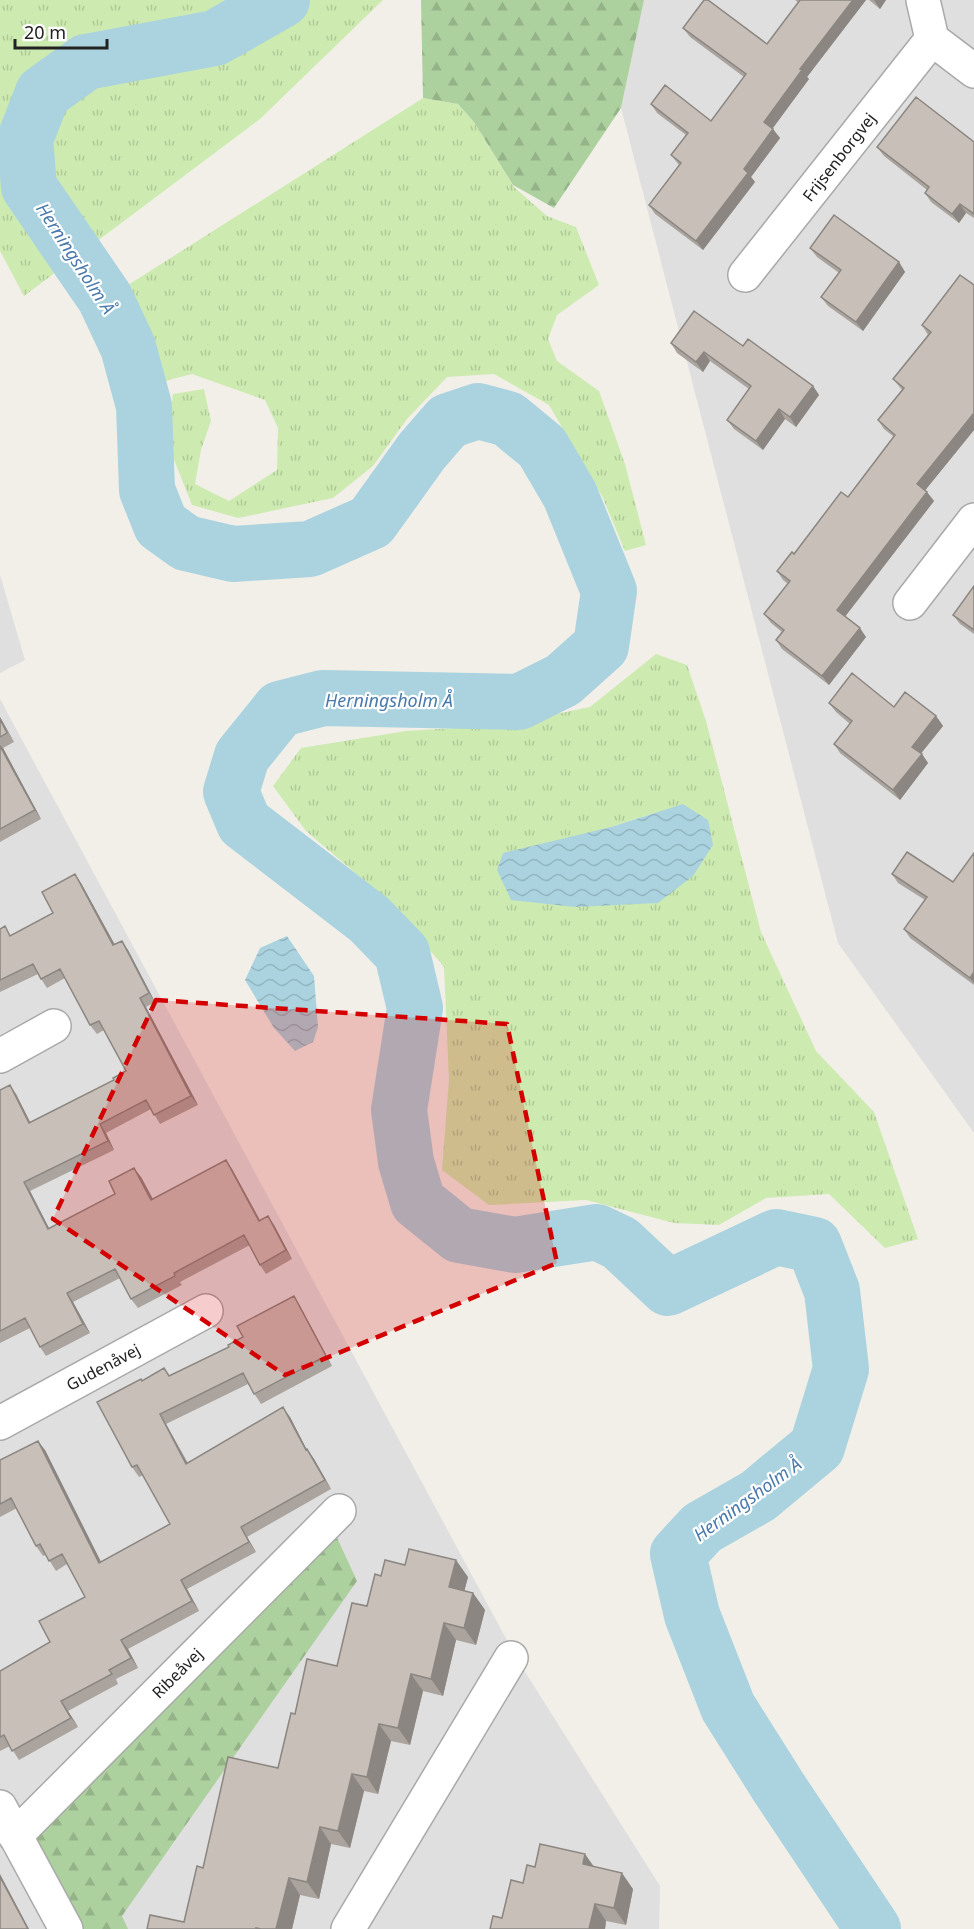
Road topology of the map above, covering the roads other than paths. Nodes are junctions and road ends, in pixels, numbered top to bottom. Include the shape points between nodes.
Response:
1 (923, 0) edge
2 (932, 39) junction
3 (974, 71) edge
4 (745, 275) dead end
5 (974, 520) edge
6 (910, 603) dead end
7 (54, 1026) dead end
8 (0, 1056) edge
9 (206, 1311) dead end
10 (0, 1423) edge
11 (339, 1511) dead end
12 (511, 1658) dead end
13 (0, 1808) edge
14 (15, 1836) junction
15 (66, 1929) edge
16 (348, 1929) edge

1 - 2 street
2 - 3 street
2 - 4 street, Frijsenborgvej
5 - 6 street
7 - 8 street
9 - 10 street, Gudenåvej
11 - 14 street, Ribeåvej
12 - 16 street
13 - 14 street
14 - 15 street

